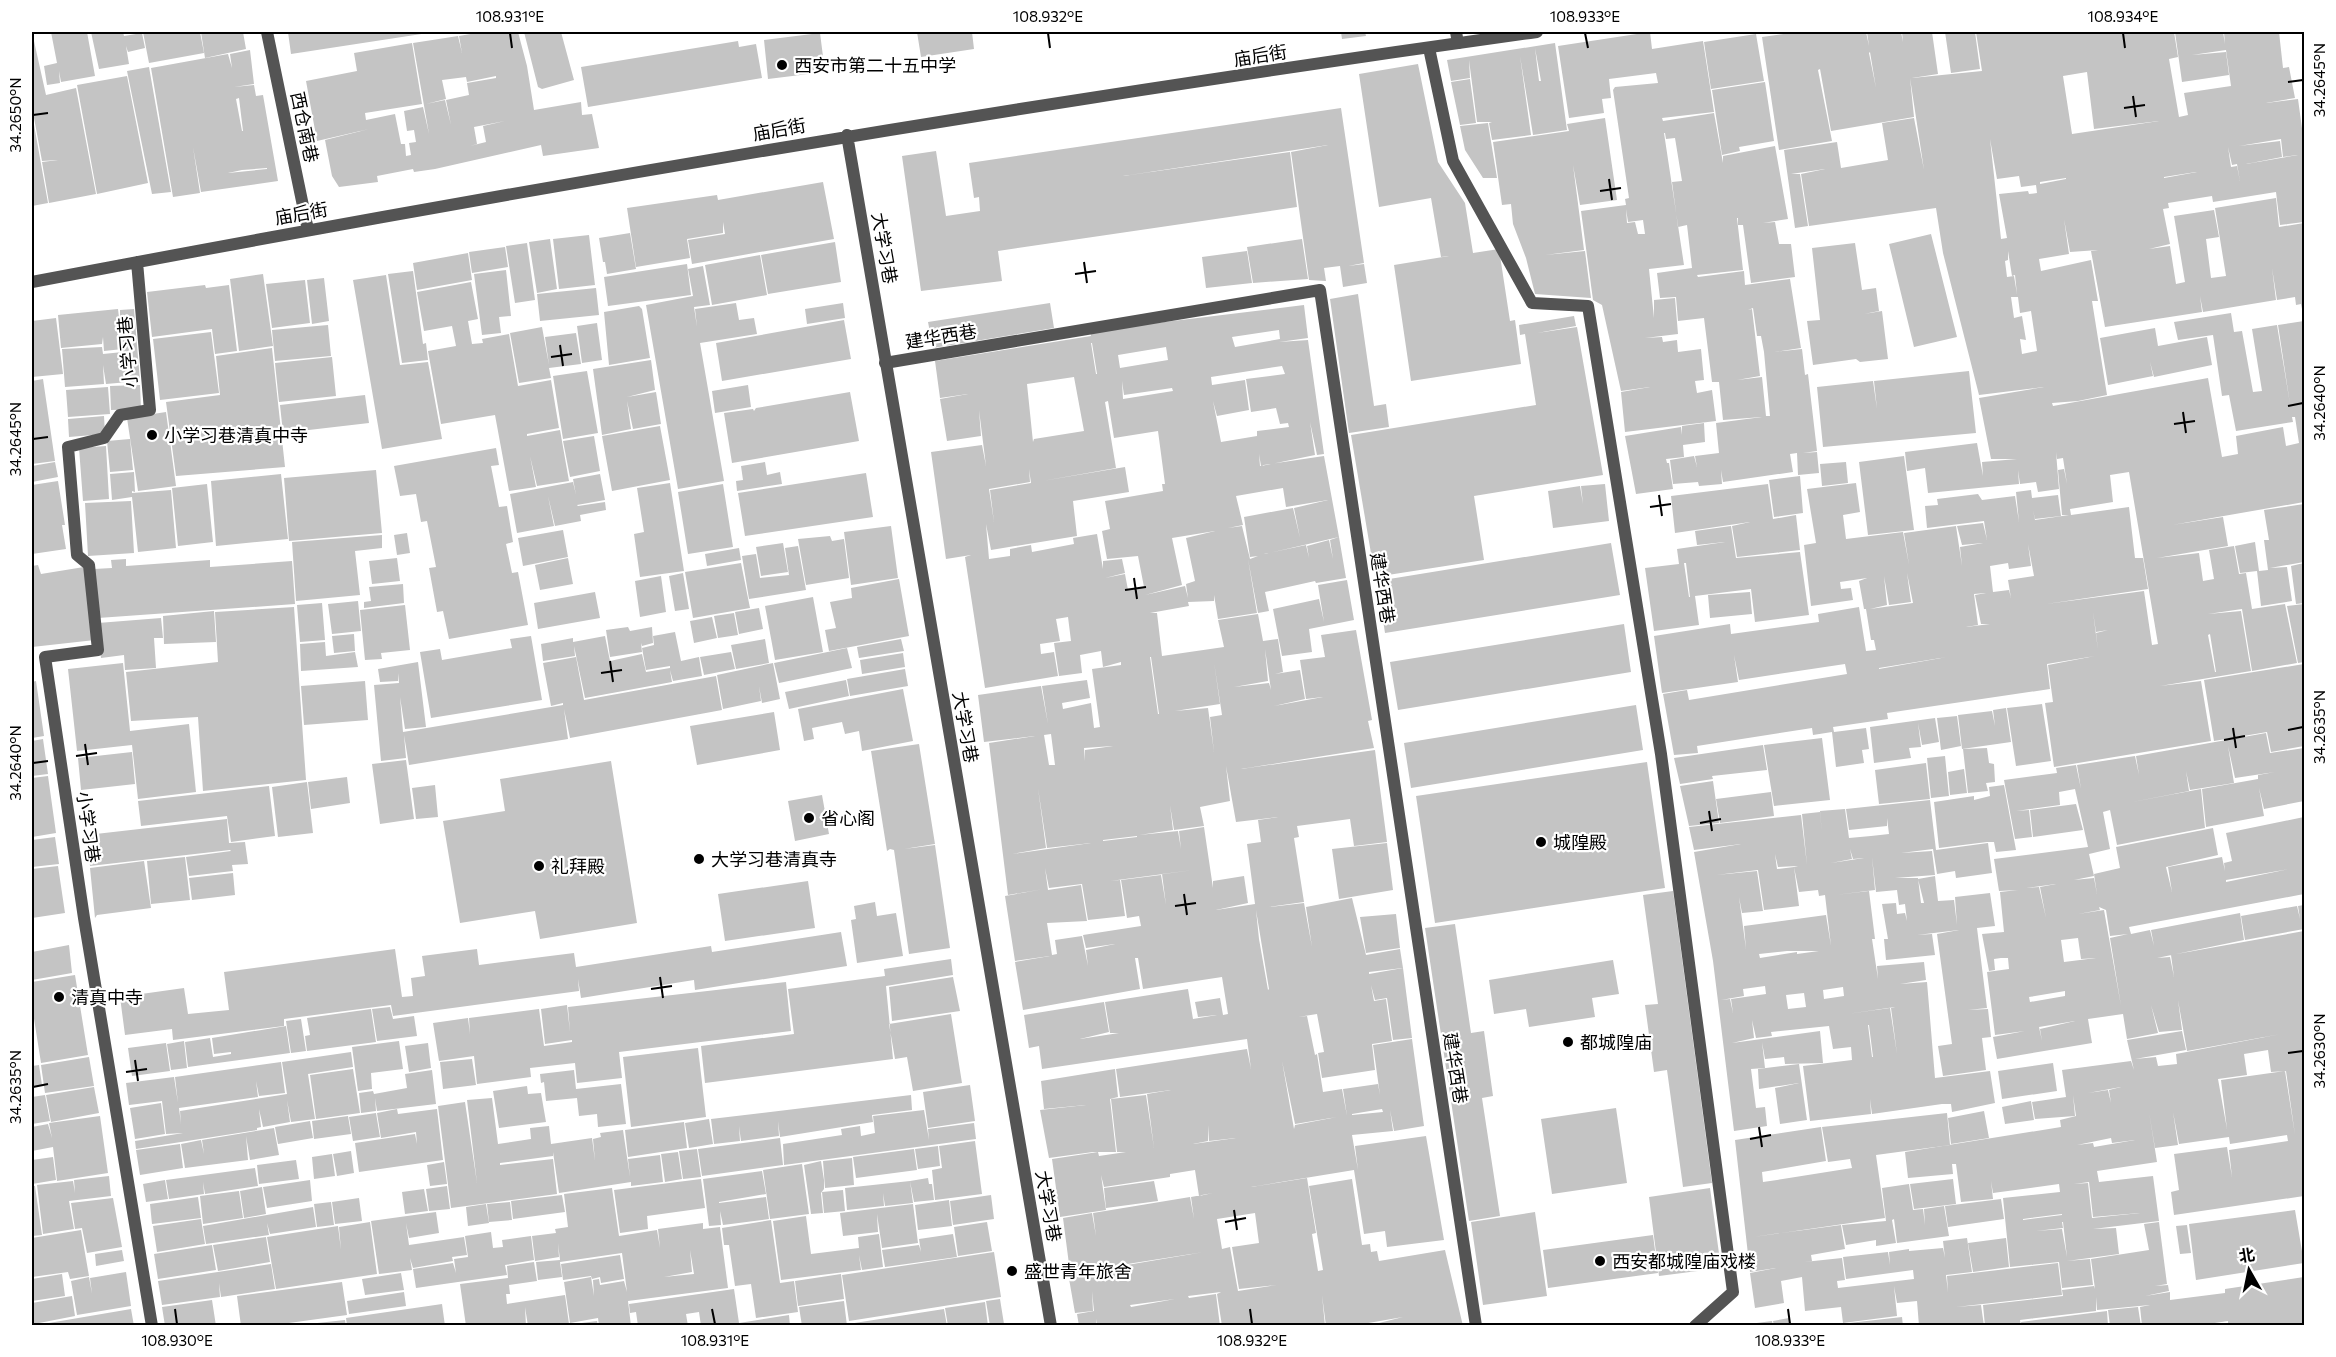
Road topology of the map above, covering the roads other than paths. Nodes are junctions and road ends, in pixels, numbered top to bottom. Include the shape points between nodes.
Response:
1 (267, 32) edge
2 (1537, 32) edge
3 (1457, 37) edge
4 (1429, 48) junction
5 (847, 135) junction
6 (308, 230) junction
7 (137, 262) junction
8 (32, 282) edge
9 (885, 363) junction
10 (152, 1326) edge
11 (1051, 1326) edge
12 (1476, 1326) edge
13 (1695, 1326) edge

1 - 6 street, 西仓南巷
2 - 3 street, 庙后街
3 - 4 street, 庙后街
4 - 5 street, 庙后街
4 - 13 street via 1453,160 1533,303 1588,306 1661,754 1733,1292
5 - 6 street, 庙后街
5 - 9 street, 大学习巷
6 - 7 street, 庙后街
7 - 8 street, 庙后街
7 - 10 street, 小学习巷 via 150,410 120,415 104,438 68,447 77,555 90,565 98,650 45,657
9 - 11 street, 大学习巷
9 - 12 street, 建华西巷 via 1320,290

